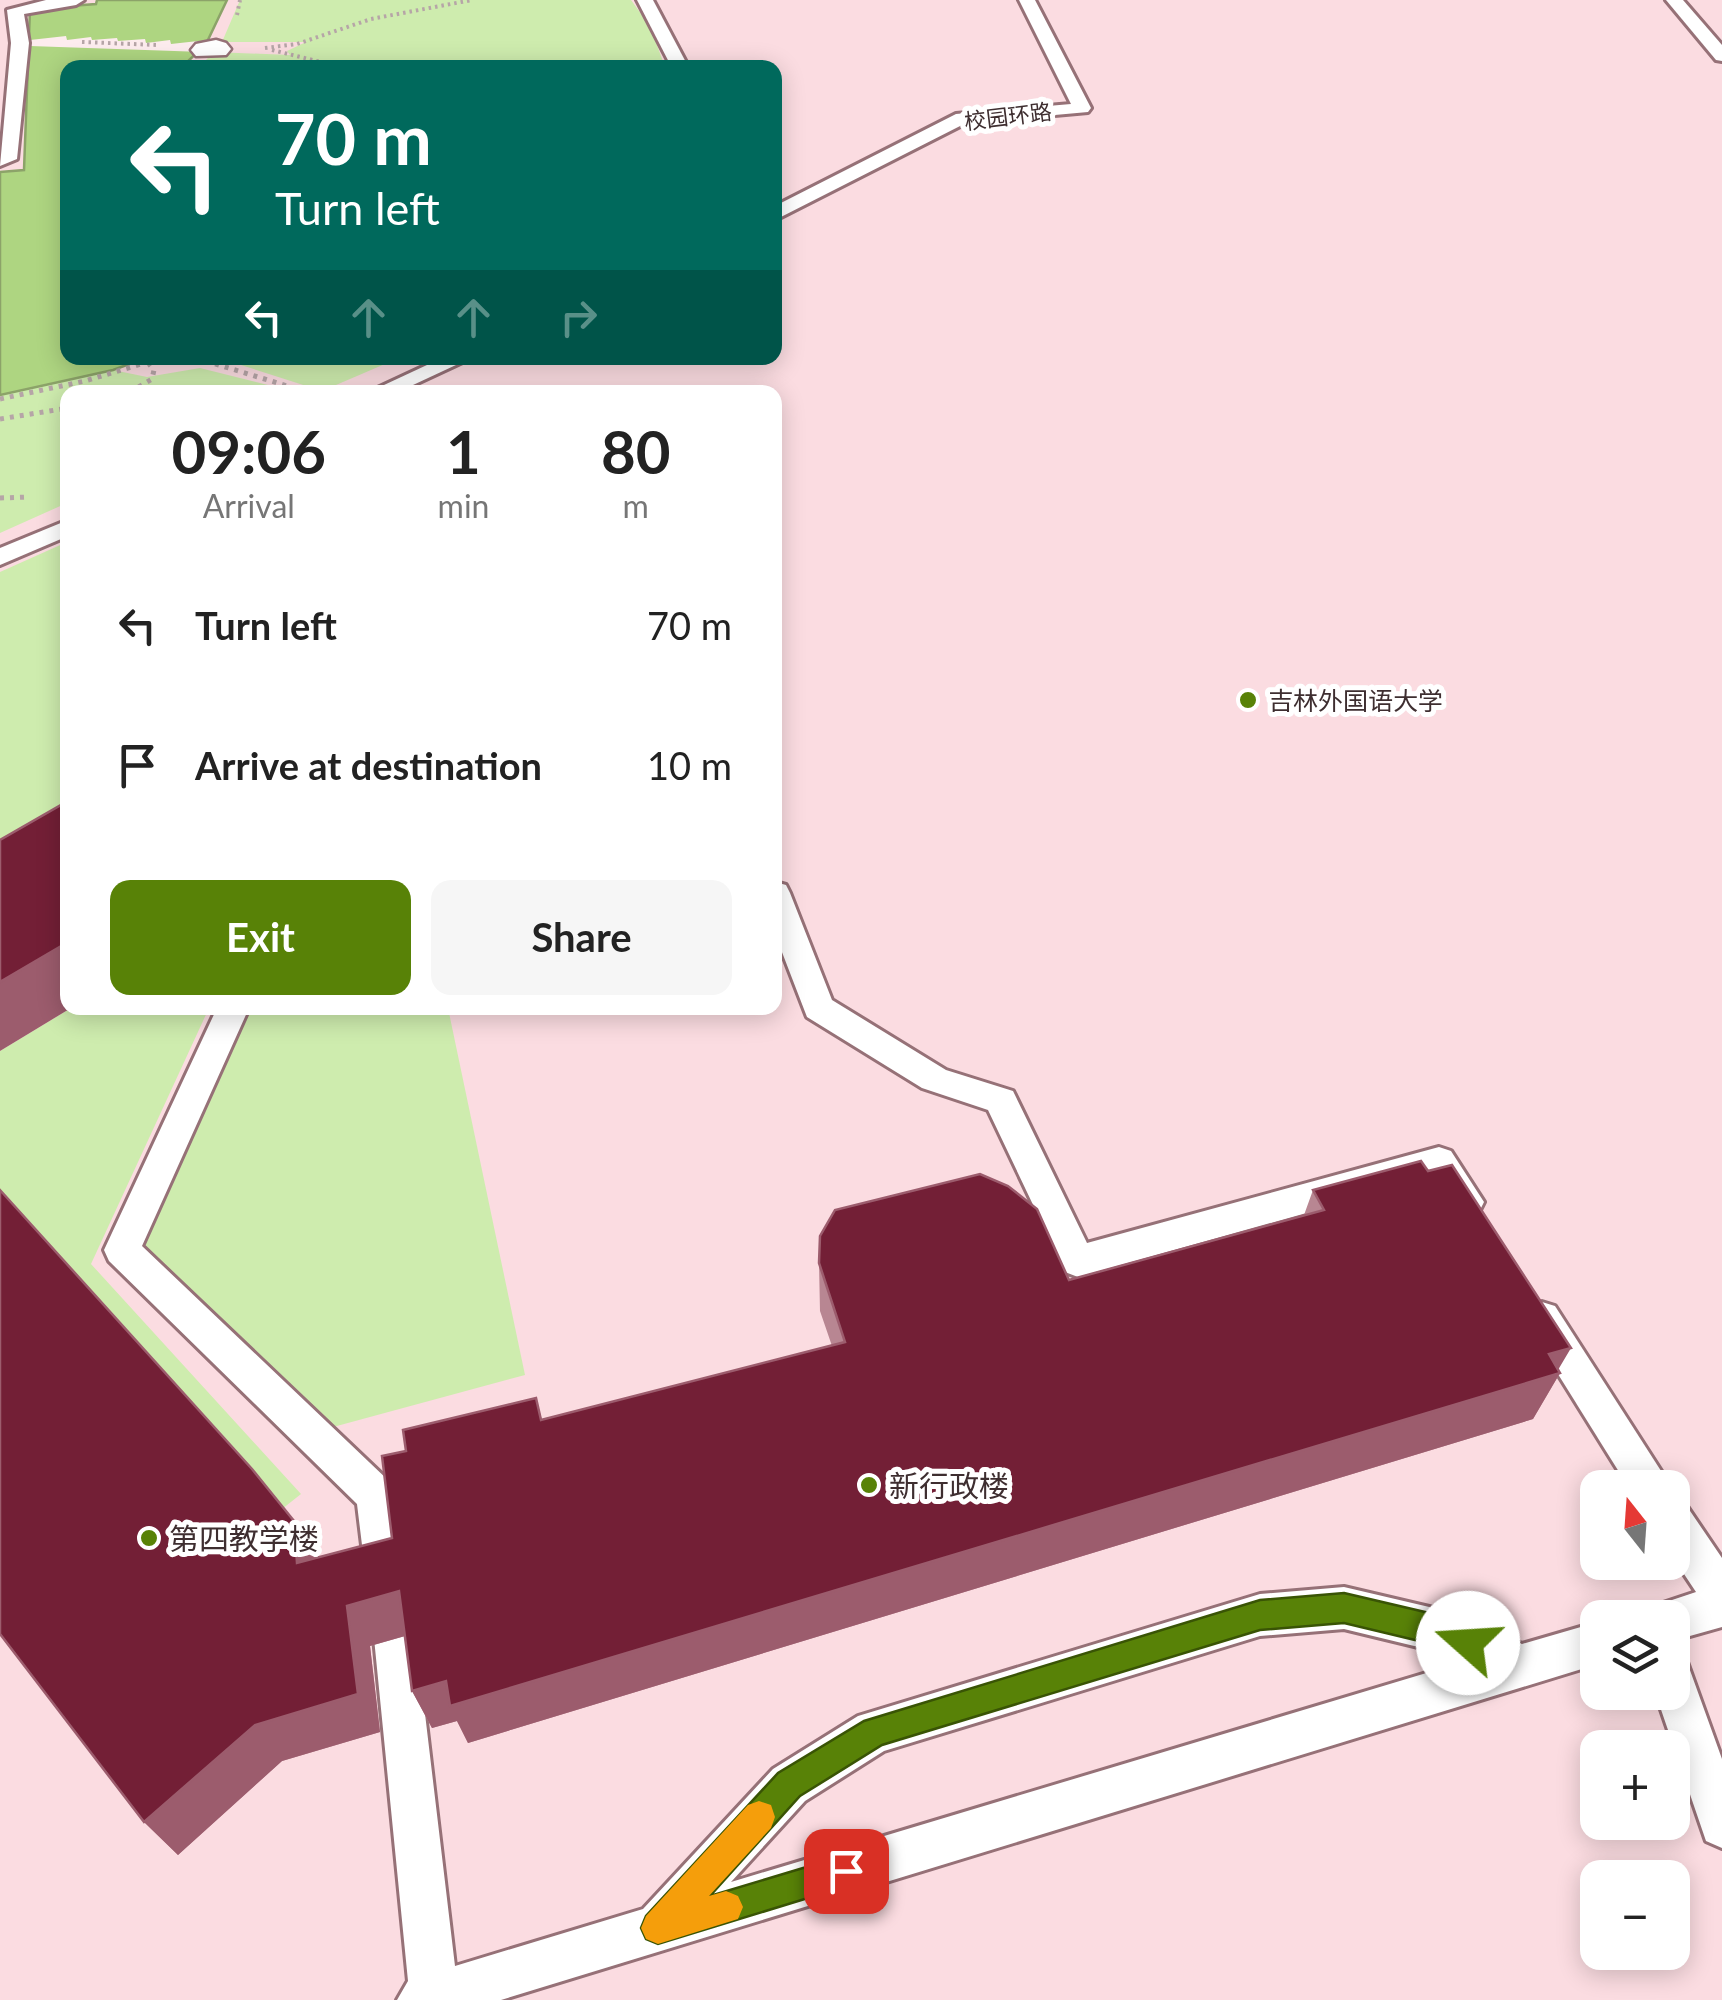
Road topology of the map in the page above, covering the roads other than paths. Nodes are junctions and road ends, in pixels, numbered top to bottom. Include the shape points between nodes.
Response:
1 (76, 0) edge
2 (646, 0) edge
3 (1027, 0) edge
4 (1674, 0) edge
5 (1722, 56) edge
6 (677, 60) edge
7 (0, 160) edge
8 (782, 210) edge
9 (444, 365) edge
10 (396, 385) edge
11 (60, 531) edge
12 (0, 557) edge
13 (782, 912) edge
14 (230, 1015) edge
15 (1482, 1226) edge
16 (1524, 1291) edge
17 (1640, 1470) edge
18 (1690, 1546) edge
19 (388, 1586) edge
20 (1722, 1595) edge
21 (1722, 1606) edge
22 (1690, 1615) edge
23 (395, 1638) edge
24 (1580, 1648) edge
25 (1522, 1666) junction
26 (1683, 1710) edge
27 (1722, 1826) edge
28 (658, 1928) junction
29 (452, 1995) edge

1 - 7 lane via 14,10 20,43 8,159
2 - 6 lane
3 - 8 lane, 校园环路 via 1082,108 962,118
4 - 5 lane
9 - 10 lane
11 - 12 lane
13 - 15 lane via 819,1008 934,1078 1001,1101 1078,1262 1440,1160
14 - 19 lane via 122,1250 376,1495
16 - 17 lane
18 - 20 lane
21 - 22 lane
23 - 29 lane
24 - 25 lane
25 - 28 lane
25 - 28 lane via 1442,1631 1344,1608 1260,1615 1131,1654 874,1732 789,1784
26 - 27 lane
28 - 29 lane

